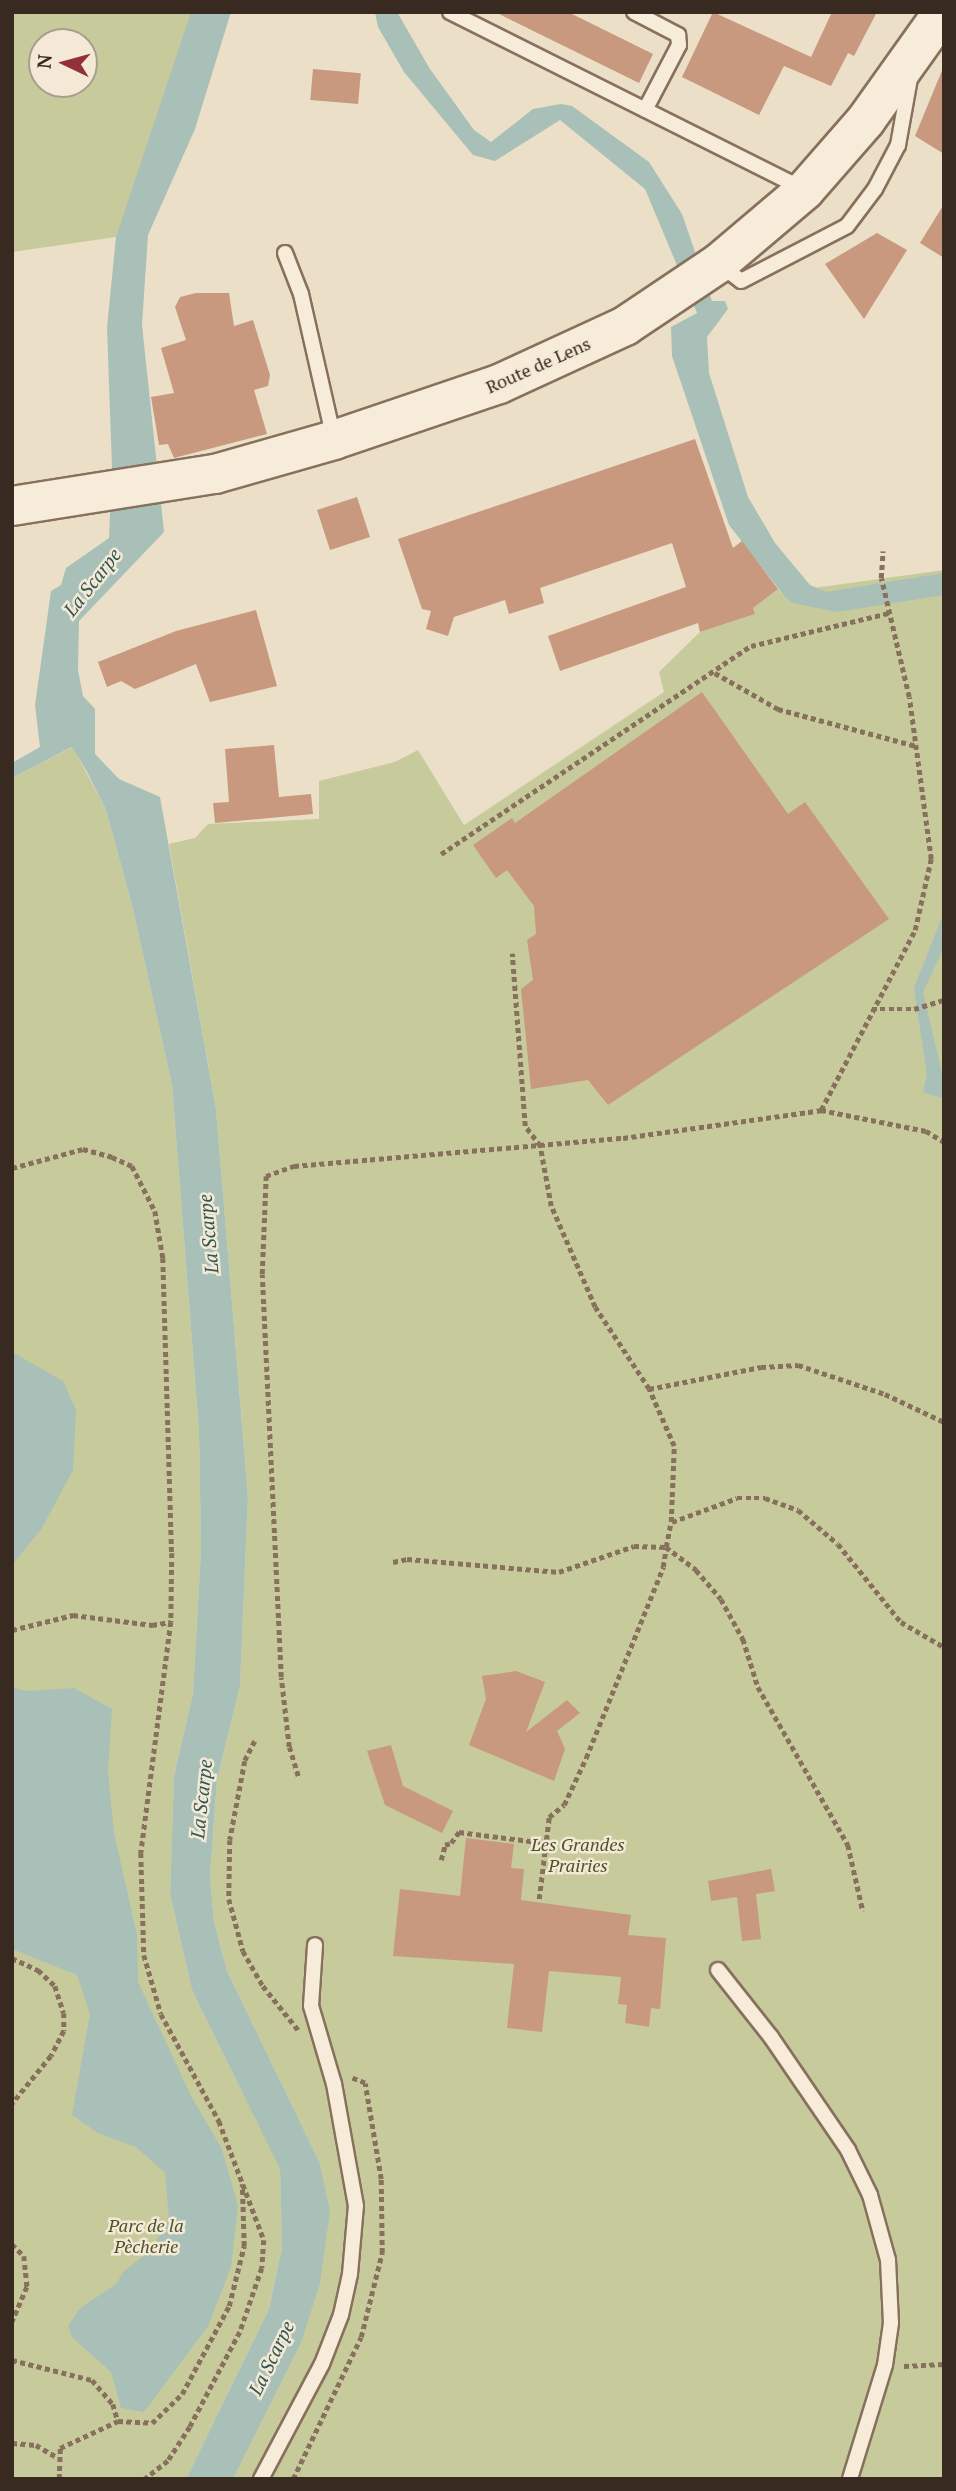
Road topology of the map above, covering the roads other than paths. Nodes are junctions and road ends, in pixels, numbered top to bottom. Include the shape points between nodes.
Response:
1 (450, 12) edge
2 (634, 12) edge
3 (933, 16) edge
4 (911, 61) junction
5 (645, 110) junction
6 (805, 190) junction
7 (285, 253) dead end
8 (711, 277) junction
9 (334, 440) junction
10 (12, 506) edge
11 (316, 1945) dead end
12 (718, 1970) dead end
13 (261, 2479) edge
14 (850, 2479) edge

1 - 5 lane
2 - 5 lane via 678,35 679,45
3 - 4 main road, Route de Lens
4 - 6 main road, Route de Lens
4 - 8 lane via 910,99 898,145 861,211 833,236
5 - 6 lane
6 - 8 main road, Route de Lens
7 - 9 lane via 301,294
8 - 9 main road, Route de Lens via 549,364
9 - 10 main road, Route de Lens via 165,483
11 - 13 lane via 311,2007 356,2206 350,2274 341,2315 322,2364
12 - 14 lane via 810,2090 870,2195 888,2260 891,2323 885,2365

